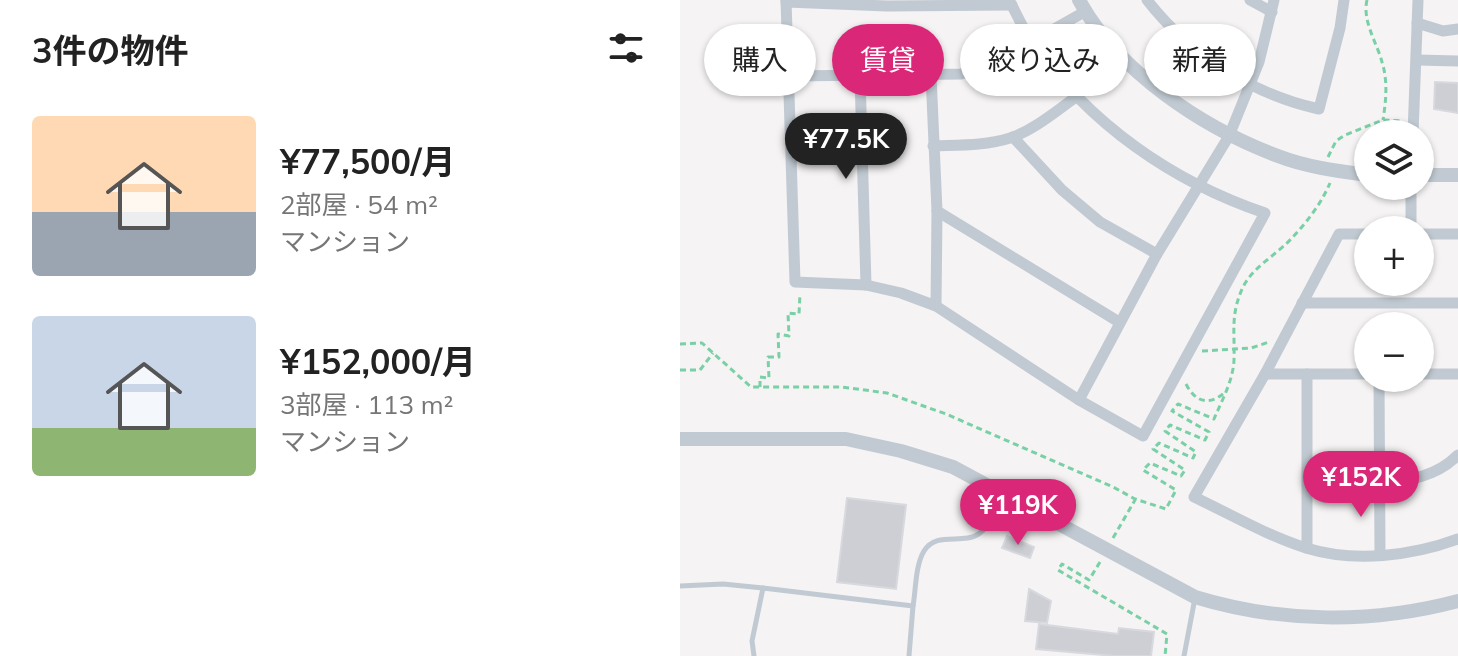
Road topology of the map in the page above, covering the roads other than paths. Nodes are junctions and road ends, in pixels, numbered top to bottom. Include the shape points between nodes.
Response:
1 (1147, 0) edge
2 (1250, 0) edge
3 (1344, 0) edge
4 (1418, 0) edge
5 (786, 1) edge
6 (1011, 2) edge
7 (1082, 6) edge
8 (1273, 6) edge
9 (1417, 23) junction
10 (787, 24) edge
11 (1023, 24) edge
12 (1058, 24) edge
13 (1167, 24) edge
14 (1458, 29) edge
15 (1417, 60) junction
16 (1458, 61) edge
17 (1256, 66) edge
18 (1256, 86) edge
19 (790, 96) edge
20 (861, 96) edge
21 (932, 96) edge
22 (1246, 96) edge
23 (1076, 97) joint
24 (1413, 120) edge
25 (1229, 136) junction
26 (1013, 137) junction
27 (933, 146) junction
28 (1354, 173) edge
29 (1434, 175) edge
30 (1458, 175) edge
31 (1198, 185) junction
32 (937, 211) junction
33 (1354, 234) edge
34 (1434, 234) edge
35 (1458, 234) edge
36 (1157, 254) junction
37 (866, 285) junction
38 (1302, 303) junction
39 (1458, 303) edge
40 (936, 306) junction
41 (1119, 322) junction
42 (1265, 374) junction
43 (1307, 374) junction
44 (1354, 374) edge
45 (1434, 374) edge
46 (1458, 374) edge
47 (1379, 392) edge
48 (1079, 400) junction
49 (680, 439) edge
50 (1458, 455) edge
51 (1378, 483) junction
52 (1005, 496) junction
53 (1458, 539) edge
54 (1307, 548) junction
55 (1380, 555) junction
56 (680, 586) edge
57 (763, 588) junction
58 (1195, 597) junction
59 (1458, 601) edge
60 (913, 606) junction
61 (754, 656) edge
62 (909, 656) edge
63 (1184, 656) edge

1 - 13 street
2 - 8 street
3 - 18 street via 1319,109
4 - 9 street
5 - 6 street via 887,6
5 - 10 street
6 - 11 street
7 - 12 street
7 - 25 street via 1142,76
8 - 17 street
9 - 14 street via 1443,31
9 - 15 street
15 - 16 street
15 - 24 street
19 - 37 street via 795,282
20 - 37 street
21 - 27 street
22 - 25 street
23 - 26 street
23 - 31 street via 1125,140
25 - 28 street via 1281,157
25 - 31 street
26 - 27 street via 987,144
26 - 36 street via 1100,222
27 - 32 street
29 - 30 street
31 - 36 street
31 - 48 street via 1265,213 1143,436
32 - 40 street
32 - 41 street
33 - 38 street via 1339,234
34 - 35 street
36 - 41 street
37 - 40 street
38 - 39 street
38 - 42 street
40 - 48 street
41 - 48 street
42 - 43 street
42 - 54 street via 1194,497
43 - 44 street
43 - 54 street
45 - 46 street
47 - 51 street
49 - 52 street via 846,439 953,467
50 - 51 street via 1433,474
51 - 55 street
52 - 58 street
52 - 60 lane via 979,535 936,540 924,550
53 - 55 street via 1405,554
54 - 55 street
56 - 57 lane
57 - 60 lane
57 - 61 lane
58 - 59 street via 1277,616 1327,618 1403,613
58 - 63 lane
60 - 62 lane

